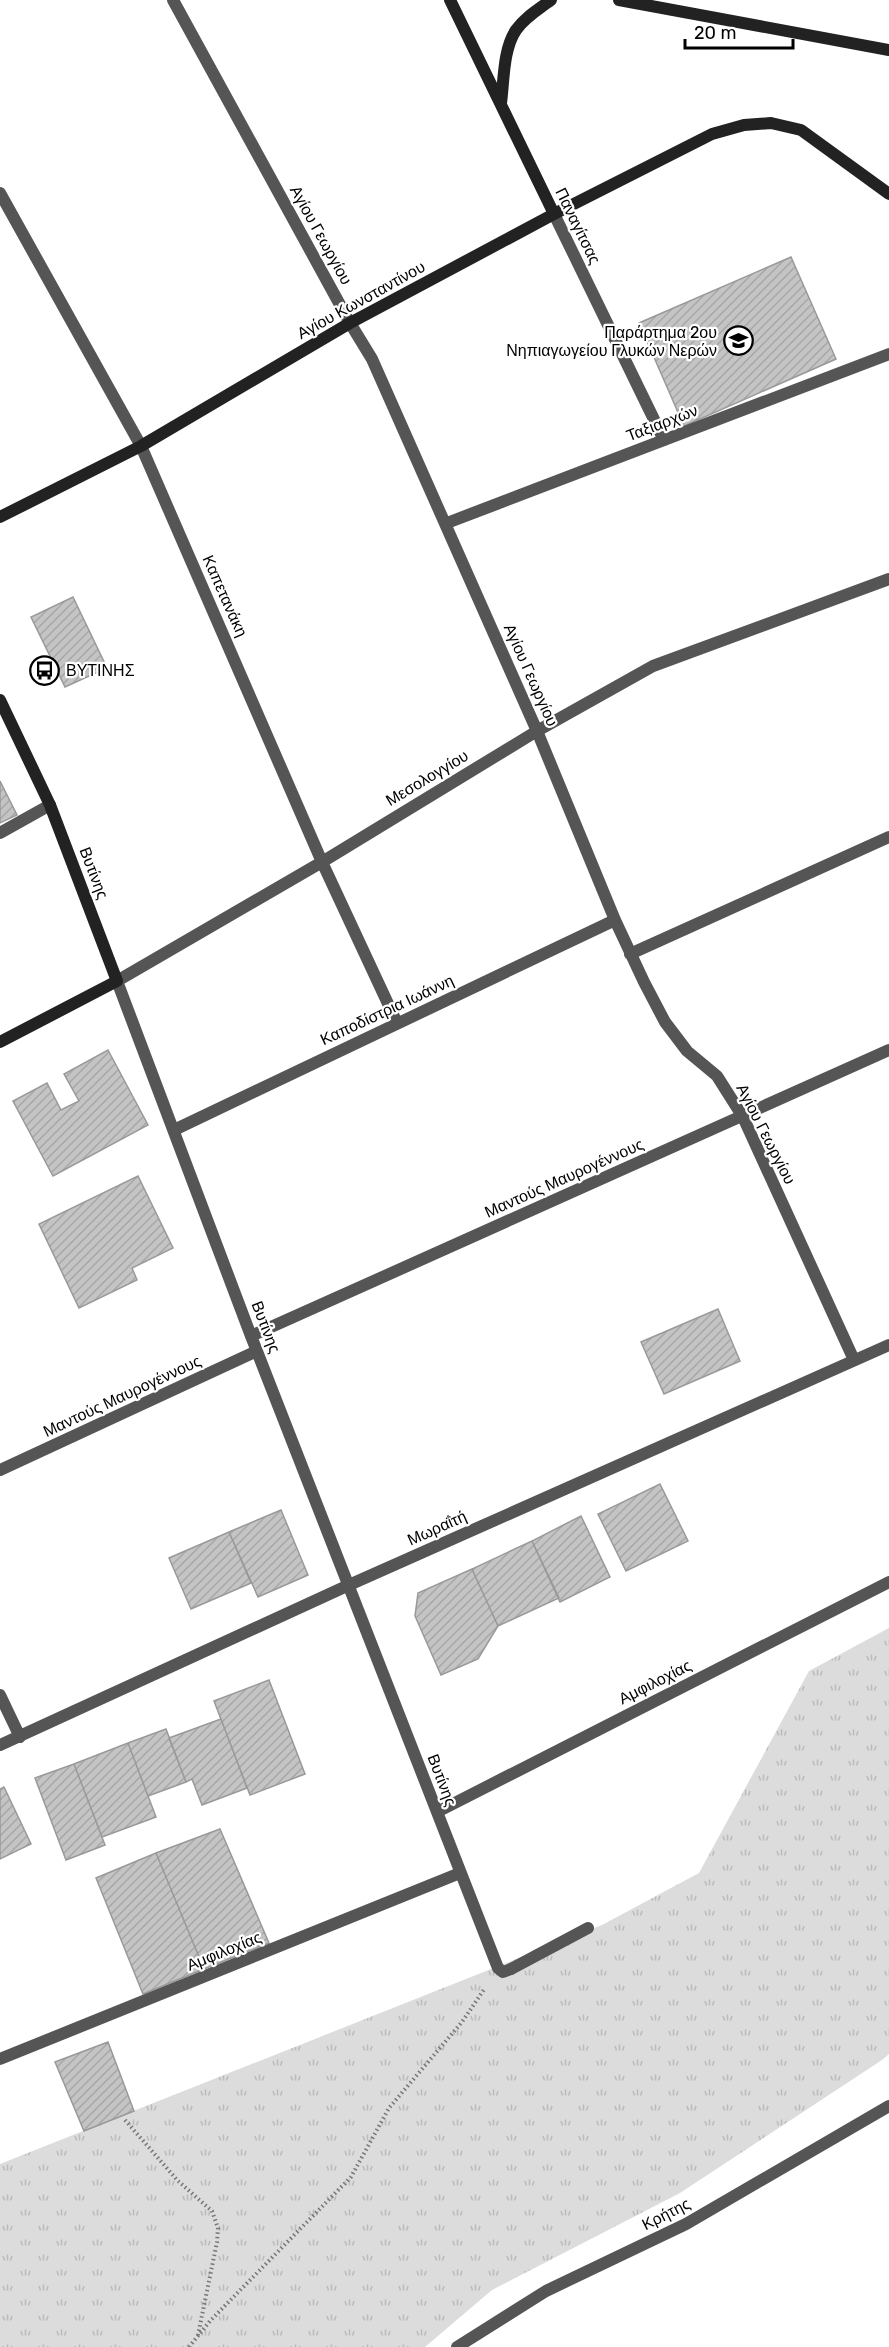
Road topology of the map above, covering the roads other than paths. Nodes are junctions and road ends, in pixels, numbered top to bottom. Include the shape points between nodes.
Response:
1 (173, 0) edge
2 (450, 0) edge
3 (457, 0) edge
4 (551, 0) edge
5 (619, 0) edge
6 (463, 26) junction
7 (889, 50) edge
8 (501, 105) junction
9 (0, 194) edge
10 (889, 195) edge
11 (554, 214) junction
12 (350, 323) junction
13 (889, 354) edge
14 (663, 440) junction
15 (141, 446) junction
16 (0, 517) edge
17 (447, 523) junction
18 (889, 579) edge
19 (0, 700) edge
20 (537, 731) junction
21 (50, 805) junction
22 (0, 833) edge
23 (889, 837) edge
24 (322, 862) junction
25 (615, 920) junction
26 (630, 954) junction
27 (117, 981) junction
28 (397, 1023) junction
29 (0, 1042) edge
30 (889, 1050) edge
31 (743, 1117) junction
32 (174, 1130) junction
33 (251, 1336) junction
34 (889, 1344) edge
35 (257, 1351) junction
36 (854, 1360) junction
37 (0, 1470) edge
38 (889, 1582) edge
39 (350, 1585) junction
40 (0, 1695) edge
41 (20, 1737) junction
42 (0, 1745) edge
43 (437, 1812) junction
44 (460, 1873) junction
45 (588, 1928) dead end
46 (0, 2060) edge
47 (889, 2106) edge
48 (457, 2347) edge

1 - 12 street, Αγίου Γεωργίου
2 - 6 street, Παναγίτσας
3 - 6 street, Παναγίτσας
4 - 8 street via 514,33
5 - 7 street
6 - 8 street, Παναγίτσας
8 - 11 street, Παναγίτσας
9 - 15 street, Καπετανάκη
10 - 11 street, Αγίου Κωνσταντίνου via 801,130 771,123 744,124 712,134
11 - 12 street, Αγίου Κωνσταντίνου
11 - 14 street, Παναγίτσας
12 - 15 street, Αγίου Κωνσταντίνου
12 - 17 street, Αγίου Γεωργίου via 372,359
13 - 14 street, Ταξιαρχών
14 - 17 street, Ταξιαρχών
15 - 16 street, Αγίου Κωνσταντίνου
15 - 24 street, Καπετανάκη
17 - 20 street, Αγίου Γεωργίου
18 - 20 street, Μεσολογγίου via 653,666
19 - 21 street, Βυτίνης
20 - 24 street, Μεσολογγίου
20 - 25 street, Αγίου Γεωργίου
21 - 22 street
21 - 27 street, Βυτίνης
23 - 26 street
24 - 27 street, Μεσολογγίου
24 - 28 street, Καπετανάκη
25 - 26 street, Αγίου Γεωργίου
25 - 28 street, Καποδίστρια Ιωάννη
26 - 31 street, Αγίου Γεωργίου via 665,1022 687,1051 717,1076
27 - 29 street, Μεσολογγίου
27 - 32 street, Βυτίνης
28 - 32 street, Καποδίστρια Ιωάννη
30 - 31 street, Μαντούς Μαυρογέννους
31 - 33 street, Μαντούς Μαυρογέννους
31 - 36 street, Αγίου Γεωργίου
32 - 33 street, Βυτίνης
33 - 35 street, Βυτίνης
34 - 36 street, Μωραΐτή
35 - 37 street, Μαντούς Μαυρογέννους
35 - 39 street, Βυτίνης
36 - 39 street, Μωραΐτή
38 - 43 street, Αμφιλοχίας
39 - 41 street, Μωραΐτή
39 - 43 street, Βυτίνης
40 - 41 street
41 - 42 street, Μωραΐτή
43 - 44 street, Βυτίνης
44 - 45 street, Βυτίνης via 503,1972
44 - 46 street, Αμφιλοχίας
47 - 48 street, Κρήτης via 686,2224 546,2290

